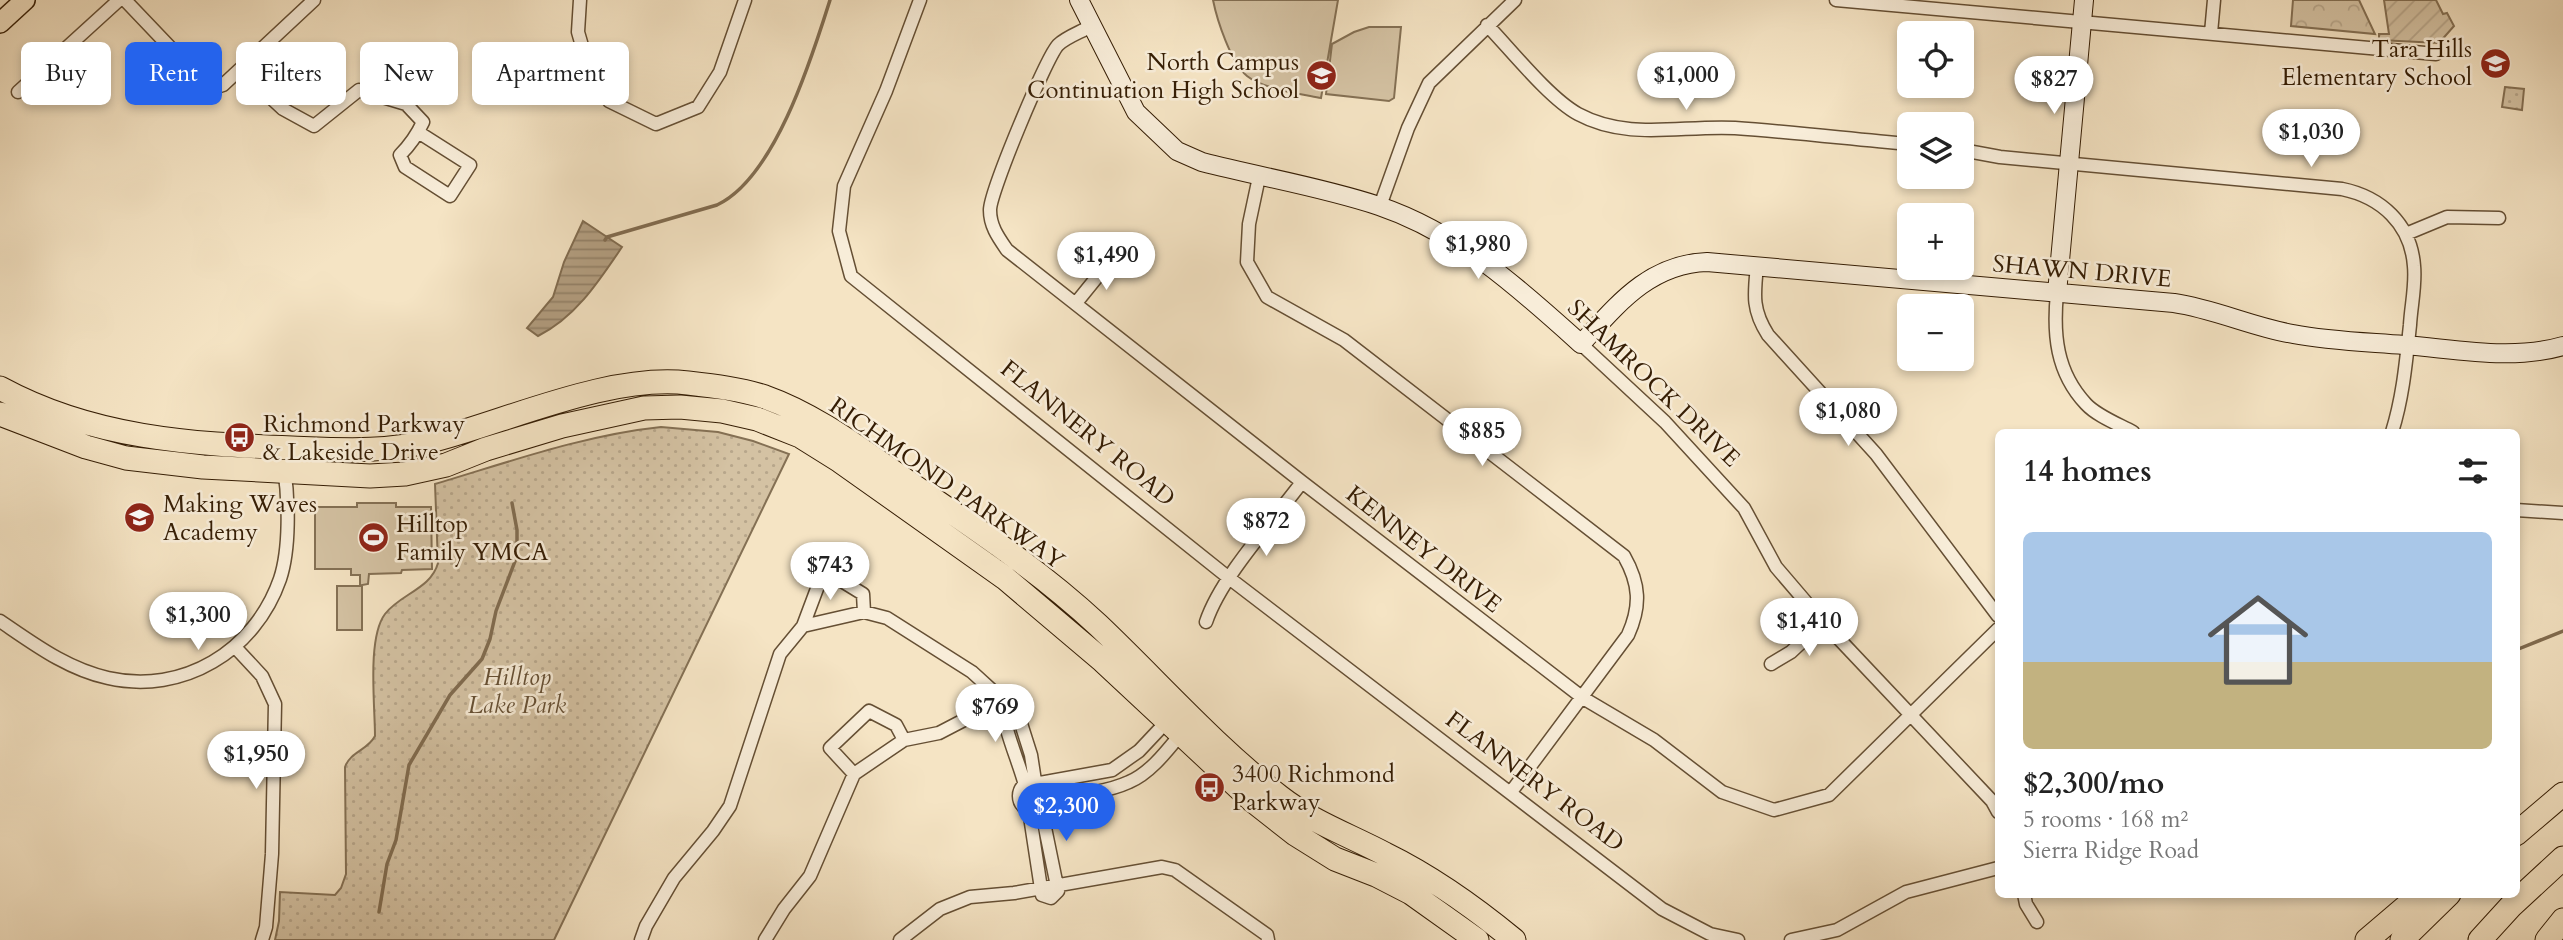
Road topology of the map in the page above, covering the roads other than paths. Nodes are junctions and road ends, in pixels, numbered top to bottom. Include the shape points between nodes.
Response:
1 (25, 0) edge
2 (118, 0) edge
3 (125, 0) edge
4 (314, 0) edge
5 (580, 0) edge
6 (745, 0) edge
7 (920, 0) edge
8 (1079, 0) edge
9 (1515, 0) edge
10 (1836, 0) edge
11 (2084, 0) edge
12 (2214, 0) edge
13 (1953, 5) edge
14 (0, 23) edge
15 (2082, 23) junction
16 (1487, 25) junction
17 (1091, 26) junction
18 (2211, 33) junction
19 (269, 42) edge
20 (2436, 54) dead end
21 (236, 73) edge
22 (18, 92) dead end
23 (346, 100) edge
24 (281, 105) edge
25 (340, 105) edge
26 (418, 132) junction
27 (1897, 143) edge
28 (1974, 153) edge
29 (2068, 163) junction
30 (1259, 177) junction
31 (1380, 206) junction
32 (2499, 218) dead end
33 (2406, 234) junction
34 (1110, 261) dead end
35 (1757, 266) junction
36 (2057, 293) junction
37 (1076, 303) junction
38 (1581, 344) junction
39 (2408, 345) junction
40 (2563, 346) edge
41 (0, 388) edge
42 (0, 414) edge
43 (2128, 429) edge
44 (2393, 429) edge
45 (280, 447) junction
46 (285, 472) junction
47 (1302, 482) junction
48 (2520, 510) edge
49 (2563, 513) edge
50 (1230, 578) junction
51 (864, 612) junction
52 (1995, 612) edge
53 (0, 621) edge
54 (1206, 622) dead end
55 (1824, 622) junction
56 (803, 626) junction
57 (1995, 632) edge
58 (235, 647) junction
59 (1771, 664) dead end
60 (999, 697) junction
61 (1583, 698) junction
62 (1910, 715) junction
63 (1180, 720) junction
64 (904, 740) junction
65 (854, 774) junction
66 (1033, 783) junction
67 (1511, 792) junction
68 (2563, 794) edge
69 (1040, 805) junction
70 (1995, 806) edge
71 (2520, 831) edge
72 (1049, 843) junction
73 (1034, 846) junction
74 (2563, 858) edge
75 (1995, 869) edge
76 (1057, 884) junction
77 (1040, 888) junction
78 (2025, 898) edge
79 (2416, 898) edge
80 (2445, 898) edge
81 (2520, 898) edge
82 (2520, 898) edge
83 (2563, 920) edge
84 (2037, 922) dead end
85 (262, 940) edge
86 (641, 940) edge
87 (765, 940) edge
88 (900, 940) edge
89 (1268, 940) edge
90 (1477, 940) edge
91 (1514, 940) edge
92 (1738, 940) edge
93 (1791, 940) edge
94 (2367, 940) edge
95 (2402, 940) edge
96 (2480, 940) edge
97 (2547, 940) edge

1 - 14 main road
2 - 22 street
3 - 21 street via 210,87 223,85
4 - 19 street
5 - 6 street via 578,32 587,64 609,101 656,124 698,107 720,72
7 - 50 street, FLANNERY ROAD via 844,186 839,231 851,276
8 - 17 street, SHAMROCK DRIVE
9 - 16 street
10 - 13 street
11 - 15 street
12 - 18 street
13 - 15 street
15 - 18 street
15 - 29 street
16 - 27 street via 1566,105 1609,126 1643,131 1733,128
16 - 31 street via 1422,93
17 - 30 street, SHAMROCK DRIVE via 1136,112 1177,150 1202,162
17 - 37 street, KENNEY DRIVE via 1059,44 1046,64 990,209 993,230 1007,250
18 - 20 street
23 - 26 street via 359,90 406,104 423,122
24 - 25 street via 314,126
26 - 26 street via 400,155 405,167 450,196 470,165
28 - 29 street
29 - 33 street via 2342,188 2381,205
29 - 36 street
30 - 31 street, SHAMROCK DRIVE
30 - 61 street via 1248,224 1247,262 1267,297 1344,340 1624,556 1639,596 1636,618
31 - 38 street, SHAMROCK DRIVE via 1436,231 1486,263
32 - 33 street via 2447,217
33 - 39 street via 2414,265
34 - 37 street
35 - 36 street, SHAWN DRIVE
35 - 38 street, SHAWN DRIVE via 1697,262 1667,269 1626,296
35 - 52 street via 1755,306 1768,335 1876,454
36 - 39 street, SHAWN DRIVE via 2195,306 2292,334
36 - 43 street via 2055,334 2069,381 2088,406
37 - 47 street, KENNEY DRIVE
38 - 55 street, SHAMROCK DRIVE via 1665,422 1744,508 1776,567
39 - 40 street, SHAWN DRIVE via 2516,354
39 - 44 street
41 - 45 highway, RICHMOND PARKWAY via 47,411 130,434 175,442
42 - 46 highway, RICHMOND PARKWAY via 126,458
45 - 46 street
45 - 63 highway, RICHMOND PARKWAY via 376,451 410,446 600,391 643,384 682,382 765,398 850,442 1012,553 1094,622
46 - 58 street via 286,550 280,579 261,618
46 - 63 highway, RICHMOND PARKWAY via 405,474 562,426 643,408 722,411 757,419 800,436 840,461 1005,578
47 - 50 street
47 - 61 street, KENNEY DRIVE
48 - 49 street
50 - 54 street
50 - 67 street, FLANNERY ROAD
51 - 56 street
51 - 56 street via 863,594 824,570
51 - 60 street via 887,618 972,672
53 - 58 street via 77,669 109,679 176,678 218,660
55 - 59 street
55 - 62 street, SHAMROCK DRIVE
56 - 86 street via 780,654 730,806 674,878
57 - 62 street, KENNEY DRIVE
58 - 85 street via 262,676 275,704 272,854
60 - 64 street via 939,733
60 - 66 street via 1018,714 1031,754
61 - 62 street, KENNEY DRIVE via 1654,740 1722,792 1774,810 1829,795
61 - 67 street
62 - 70 street, SHAMROCK DRIVE
63 - 66 street via 1112,770
63 - 69 street via 1148,769 1129,782
63 - 90 highway, RICHMOND PARKWAY via 1253,801 1295,834 1335,859 1411,893
63 - 91 highway, RICHMOND PARKWAY via 1304,815 1454,893
64 - 65 street
64 - 65 street via 896,724 869,711 830,748
65 - 87 street via 810,876
66 - 69 street via 1046,789
66 - 69 street via 1019,797 1023,806
67 - 92 street, FLANNERY ROAD via 1661,909 1710,934
68 - 71 highway
69 - 72 street
69 - 73 street
72 - 73 street
72 - 76 street
73 - 77 street
74 - 82 highway
75 - 93 street via 1906,892 1837,930
76 - 77 street
76 - 89 street via 1162,867 1175,870 1267,934
77 - 88 street via 970,897 940,909
78 - 84 street
79 - 94 highway
80 - 95 highway
81 - 96 highway
83 - 97 highway

